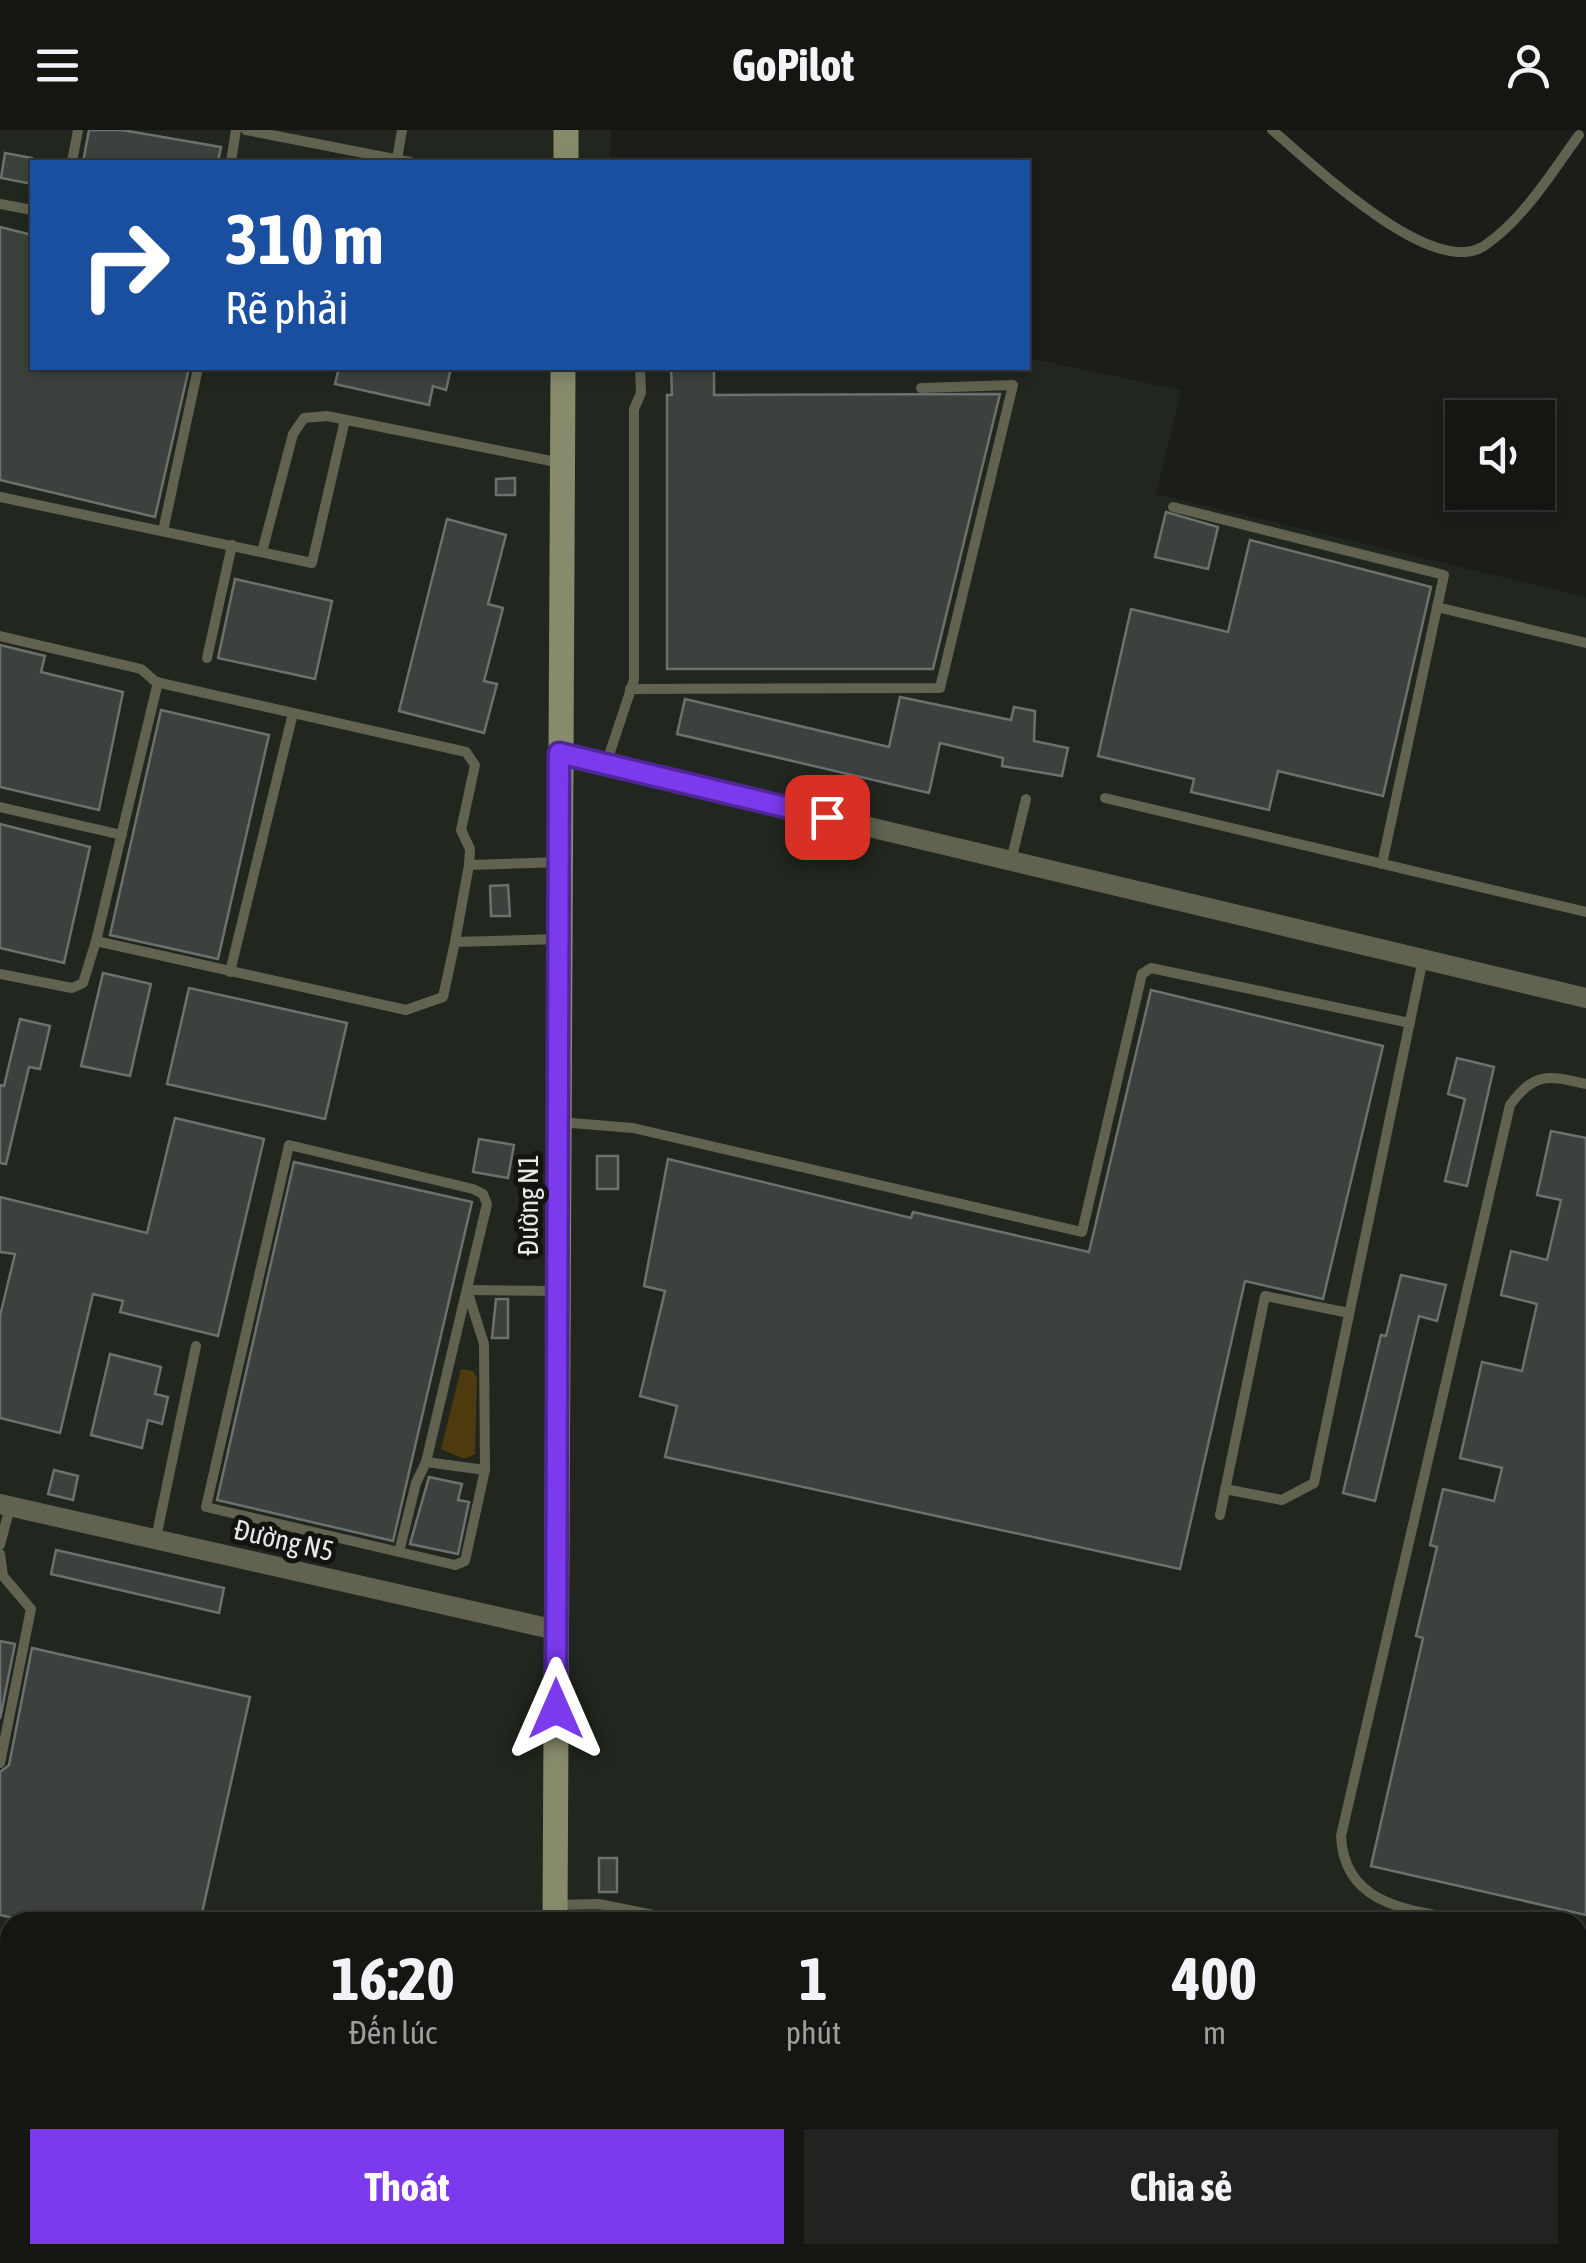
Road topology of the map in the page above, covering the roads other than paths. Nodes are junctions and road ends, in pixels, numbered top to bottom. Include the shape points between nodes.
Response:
1 (78, 130) edge
2 (236, 130) edge
3 (246, 130) edge
4 (402, 130) edge
5 (566, 130) edge
6 (1272, 130) edge
7 (1579, 135) edge
8 (72, 160) edge
9 (231, 160) edge
10 (398, 160) joint
11 (566, 160) edge
12 (0, 204) edge
13 (30, 210) edge
14 (198, 370) edge
15 (563, 370) edge
16 (640, 370) edge
17 (921, 388) dead end
18 (345, 420) junction
19 (562, 463) junction
20 (0, 496) edge
21 (1172, 507) dead end
22 (163, 531) junction
23 (232, 545) junction
24 (262, 552) junction
25 (1438, 607) junction
26 (0, 636) edge
27 (1586, 643) edge
28 (207, 658) dead end
29 (158, 682) junction
30 (630, 689) junction
31 (293, 714) junction
32 (559, 753) junction
33 (606, 764) junction
34 (1105, 798) dead end
35 (1026, 799) dead end
36 (0, 807) edge
37 (122, 834) junction
38 (1011, 860) junction
39 (560, 862) junction
40 (1382, 864) junction
41 (469, 865) junction
42 (1586, 912) edge
43 (561, 939) junction
44 (96, 941) junction
45 (456, 942) junction
46 (1423, 959) junction
47 (230, 972) junction
48 (0, 974) edge
49 (1586, 998) edge
50 (1410, 1024) junction
51 (1586, 1084) edge
52 (558, 1122) junction
53 (467, 1290) junction
54 (558, 1291) junction
55 (1349, 1313) junction
56 (196, 1346) dead end
57 (426, 1462) junction
58 (485, 1470) junction
59 (1226, 1489) junction
60 (5, 1505) edge
61 (1220, 1515) dead end
62 (156, 1538) junction
63 (0, 1544) edge
64 (400, 1552) junction
65 (0, 1554) edge
66 (556, 1630) junction
67 (0, 1763) edge
68 (554, 1912) edge
69 (563, 1912) edge
70 (639, 1912) edge
71 (1435, 1912) edge

1 - 8 lane
2 - 9 lane
3 - 10 lane
4 - 10 lane
5 - 11 street
6 - 7 lane via 1412,240 1457,254 1483,247 1531,200
12 - 13 lane
14 - 22 lane
15 - 19 street, Đường N1
16 - 30 lane
17 - 30 lane via 1013,386 940,688
18 - 19 lane
18 - 24 lane via 304,418 293,434
18 - 24 lane via 312,563
19 - 32 street, Đường N1
20 - 22 lane
21 - 25 lane via 1444,575
22 - 23 lane
23 - 24 lane
23 - 28 lane
25 - 27 lane
25 - 40 lane
26 - 29 lane via 141,669
29 - 31 lane
29 - 37 lane
30 - 33 lane
31 - 41 lane via 472,755 461,830
31 - 47 lane
32 - 33 street
32 - 39 street, Đường N1
33 - 38 street
34 - 40 lane
35 - 38 lane
36 - 37 lane
37 - 44 lane
38 - 46 street
39 - 41 lane
39 - 43 street, Đường N1
40 - 42 lane
41 - 45 lane
43 - 45 lane
43 - 52 street, Đường N1
44 - 47 lane
44 - 48 lane via 84,983 72,988
45 - 47 lane via 443,997 416,1009
46 - 49 street
46 - 50 lane
50 - 52 lane via 1151,968 1142,974 1082,1232 634,1128
50 - 55 lane
51 - 71 lane via 1551,1076 1526,1084 1510,1105 1341,1836 1342,1853 1362,1891
52 - 54 street, Đường N1
53 - 54 lane
53 - 57 lane
53 - 58 lane via 484,1344
53 - 64 lane via 487,1204 483,1194 289,1145 206,1508
54 - 66 street, Đường N1
55 - 59 lane via 1314,1483 1282,1500
55 - 59 lane via 1265,1296
56 - 62 lane
57 - 58 lane
57 - 64 lane
58 - 64 lane via 464,1561 454,1565
59 - 61 lane
60 - 62 street, Đường N5
60 - 63 lane
62 - 66 street, Đường N5
65 - 67 lane via 3,1576 32,1609
66 - 68 street, Đường N1
69 - 70 lane via 600,1904

